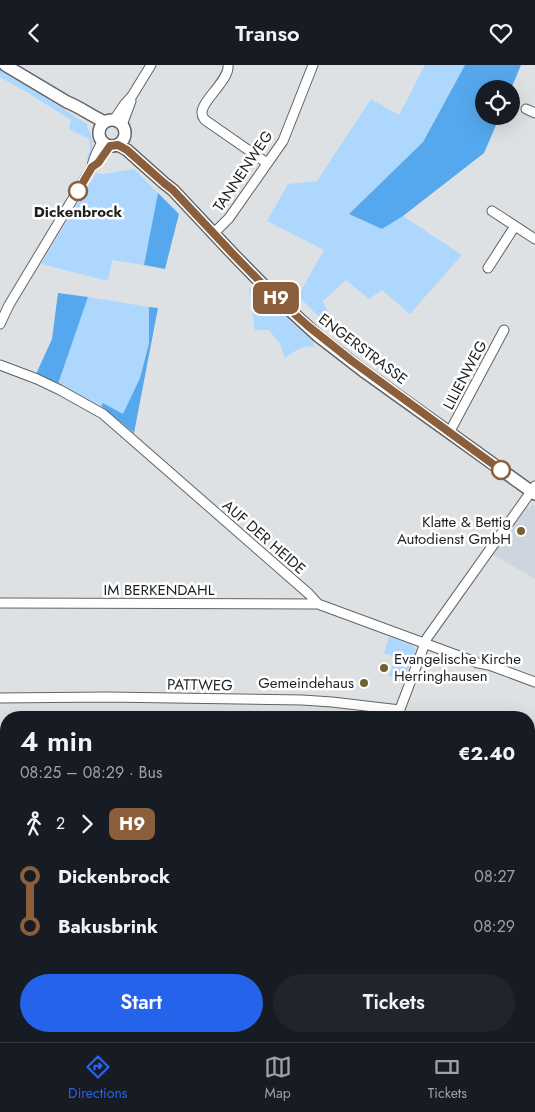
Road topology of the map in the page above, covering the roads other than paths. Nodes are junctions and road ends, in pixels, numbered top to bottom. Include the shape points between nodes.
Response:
1 (5, 65) edge
2 (151, 65) edge
3 (228, 65) edge
4 (313, 65) edge
5 (526, 109) dead end
6 (535, 113) edge
7 (112, 133) junction
8 (267, 163) junction
9 (492, 211) dead end
10 (515, 226) junction
11 (214, 233) junction
12 (535, 239) edge
13 (488, 268) dead end
14 (0, 324) edge
15 (504, 329) dead end
16 (0, 365) edge
17 (449, 433) junction
18 (534, 491) edge
19 (0, 603) edge
20 (318, 604) junction
21 (424, 644) junction
22 (535, 681) edge
23 (0, 698) edge
24 (382, 711) edge
25 (399, 711) edge

1 - 7 main road, ENGERSTRASSE via 96,118
2 - 7 street via 124,105
3 - 8 street via 227,73 203,109 203,117
4 - 8 street, TANNENWEG via 283,141
5 - 6 street
7 - 11 main road, ENGERSTRASSE
7 - 14 street via 96,152 92,167
8 - 11 street, TANNENWEG via 229,218
9 - 10 street
10 - 12 street
10 - 13 street
11 - 17 main road, ENGERSTRASSE via 270,292 311,329
15 - 17 street, LILIENWEG
16 - 20 street, AUF DER HEIDE via 52,386 103,414
17 - 18 main road, ENGERSTRASSE
18 - 21 street
19 - 20 street, IM BERKENDAHL
20 - 21 street, AUF DER HEIDE
21 - 22 street, AUF DER HEIDE
21 - 25 street
23 - 24 street, PATTWEG via 302,700

